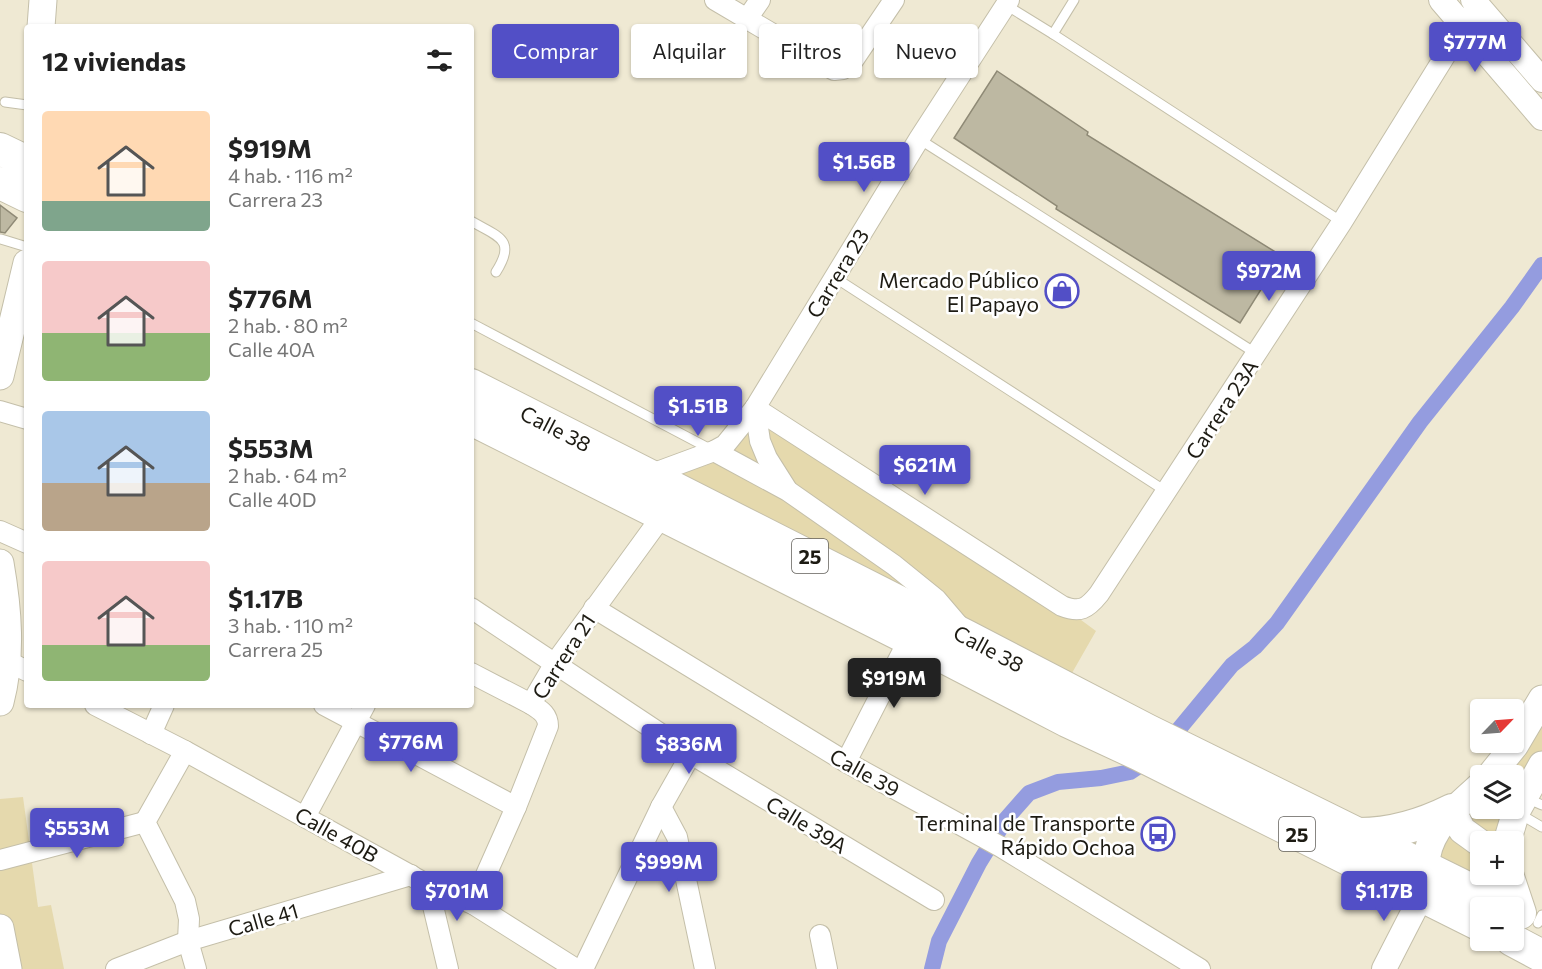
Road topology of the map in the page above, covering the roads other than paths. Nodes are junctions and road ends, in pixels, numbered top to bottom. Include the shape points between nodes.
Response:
1 (43, 0) edge
2 (716, 0) edge
3 (760, 0) edge
4 (894, 0) edge
5 (1074, 0) edge
6 (1441, 0) edge
7 (1007, 3) edge
8 (1475, 3) edge
9 (747, 19) junction
10 (41, 24) edge
11 (1463, 26) junction
12 (1053, 34) junction
13 (1542, 80) edge
14 (5, 102) dead end
15 (24, 105) edge
16 (1542, 118) edge
17 (919, 139) junction
18 (0, 149) edge
19 (24, 161) edge
20 (1342, 222) junction
21 (474, 224) edge
22 (1, 239) edge
23 (24, 246) edge
24 (496, 272) dead end
25 (834, 277) junction
26 (24, 291) edge
27 (474, 325) edge
28 (20, 326) edge
29 (1257, 354) junction
30 (0, 376) edge
31 (474, 387) edge
32 (755, 408) junction
33 (0, 411) edge
34 (24, 418) edge
35 (474, 421) edge
36 (714, 451) junction
37 (648, 475) junction
38 (788, 491) junction
39 (1167, 492) junction
40 (662, 516) junction
41 (0, 531) edge
42 (24, 542) edge
43 (0, 563) edge
44 (594, 608) junction
45 (474, 610) edge
46 (968, 637) junction
47 (909, 639) junction
48 (555, 663) junction
49 (17, 666) edge
50 (474, 675) edge
51 (1542, 699) edge
52 (0, 702) edge
53 (531, 705) junction
54 (100, 708) edge
55 (163, 708) edge
56 (336, 708) edge
57 (360, 714) edge
58 (151, 734) junction
59 (1143, 742) junction
60 (185, 751) junction
61 (691, 754) junction
62 (1177, 760) junction
63 (846, 762) junction
64 (1499, 765) edge
65 (1542, 765) edge
66 (1470, 795) edge
67 (1527, 804) edge
68 (516, 807) junction
69 (661, 807) junction
70 (1452, 810) junction
71 (305, 817) junction
72 (145, 822) junction
73 (1542, 827) edge
74 (1513, 831) edge
75 (1359, 834) junction
76 (1470, 836) edge
77 (0, 860) edge
78 (420, 880) junction
79 (1424, 881) junction
80 (1470, 899) edge
81 (934, 900) dead end
82 (473, 904) junction
83 (0, 928) edge
84 (1524, 932) edge
85 (820, 935) dead end
86 (188, 941) junction
87 (1542, 956) edge
88 (8, 969) edge
89 (116, 969) edge
90 (196, 969) edge
91 (448, 969) edge
92 (576, 969) edge
93 (583, 969) edge
94 (705, 969) edge
95 (826, 969) edge
96 (1200, 969) edge
97 (1384, 969) edge

1 - 10 main road
2 - 9 street
3 - 9 street
4 - 9 street via 850,65 843,69 834,70
5 - 12 lane
6 - 11 street
7 - 12 lane
7 - 17 street, Carrera 23
8 - 11 street, Carrera 23A
8 - 13 street
11 - 16 street
11 - 20 street, Carrera 23A
12 - 20 lane
14 - 15 lane
17 - 25 street, Carrera 23
17 - 29 lane
18 - 19 highway
20 - 29 street, Carrera 23A
21 - 24 lane via 502,240 505,258
22 - 23 lane
25 - 32 street, Carrera 23
25 - 39 lane
26 - 28 main road
27 - 36 lane
28 - 30 main road
29 - 39 street, Carrera 23A
31 - 37 highway, Calle 38 / 25
32 - 36 street, Carrera 23 via 733,437
32 - 38 street via 760,441
32 - 39 street, Carrera 23A via 1073,610 1092,604
33 - 34 street
35 - 40 highway, Calle 38 / 25
36 - 37 street, Carrera 23
36 - 38 street
37 - 46 highway, Calle 38 / 25
38 - 46 street via 936,599
40 - 44 street, Carrera 21
40 - 47 highway, Calle 38 / 25
41 - 42 street
43 - 49 main road
44 - 48 street, Carrera 21
44 - 63 street, Calle 39
45 - 48 street, Calle 39A
46 - 59 highway, Calle 38 / 25
47 - 59 highway, Calle 38 / 25 via 1067,721
47 - 63 street
48 - 53 street, Carrera 21
48 - 61 street, Calle 39A
49 - 52 main road
50 - 53 street
51 - 64 main road
53 - 68 street, Carrera 21 via 544,713 548,726
54 - 58 street, Calle 40B
55 - 58 street
56 - 57 street
57 - 68 street
57 - 71 street
58 - 60 street, Calle 40B
59 - 62 highway, Calle 38 / 25
60 - 71 street, Calle 40B
60 - 72 street
61 - 69 street
61 - 81 street, Calle 39A
62 - 75 highway, Calle 38 / 25
62 - 79 highway, Calle 38 / 25
63 - 96 street, Calle 39 via 993,842
65 - 67 main road
66 - 70 main road
67 - 73 lane
67 - 74 main road
68 - 82 street, Carrera 21
69 - 93 street
69 - 94 street via 677,837
70 - 75 highway via 1410,828
70 - 76 main road via 1462,830
70 - 79 main road via 1433,838
71 - 78 street, Calle 40B
72 - 77 street
72 - 86 street via 185,901
75 - 79 highway, Calle 38 / 25
78 - 82 street, Calle 40B
78 - 86 street, Calle 41
78 - 91 street
79 - 80 highway, Calle 38 / 25
79 - 97 street
82 - 92 street, Calle 40B
83 - 88 main road
84 - 87 highway, Calle 38 / 25
85 - 95 street
86 - 89 street, Calle 41
86 - 90 street

